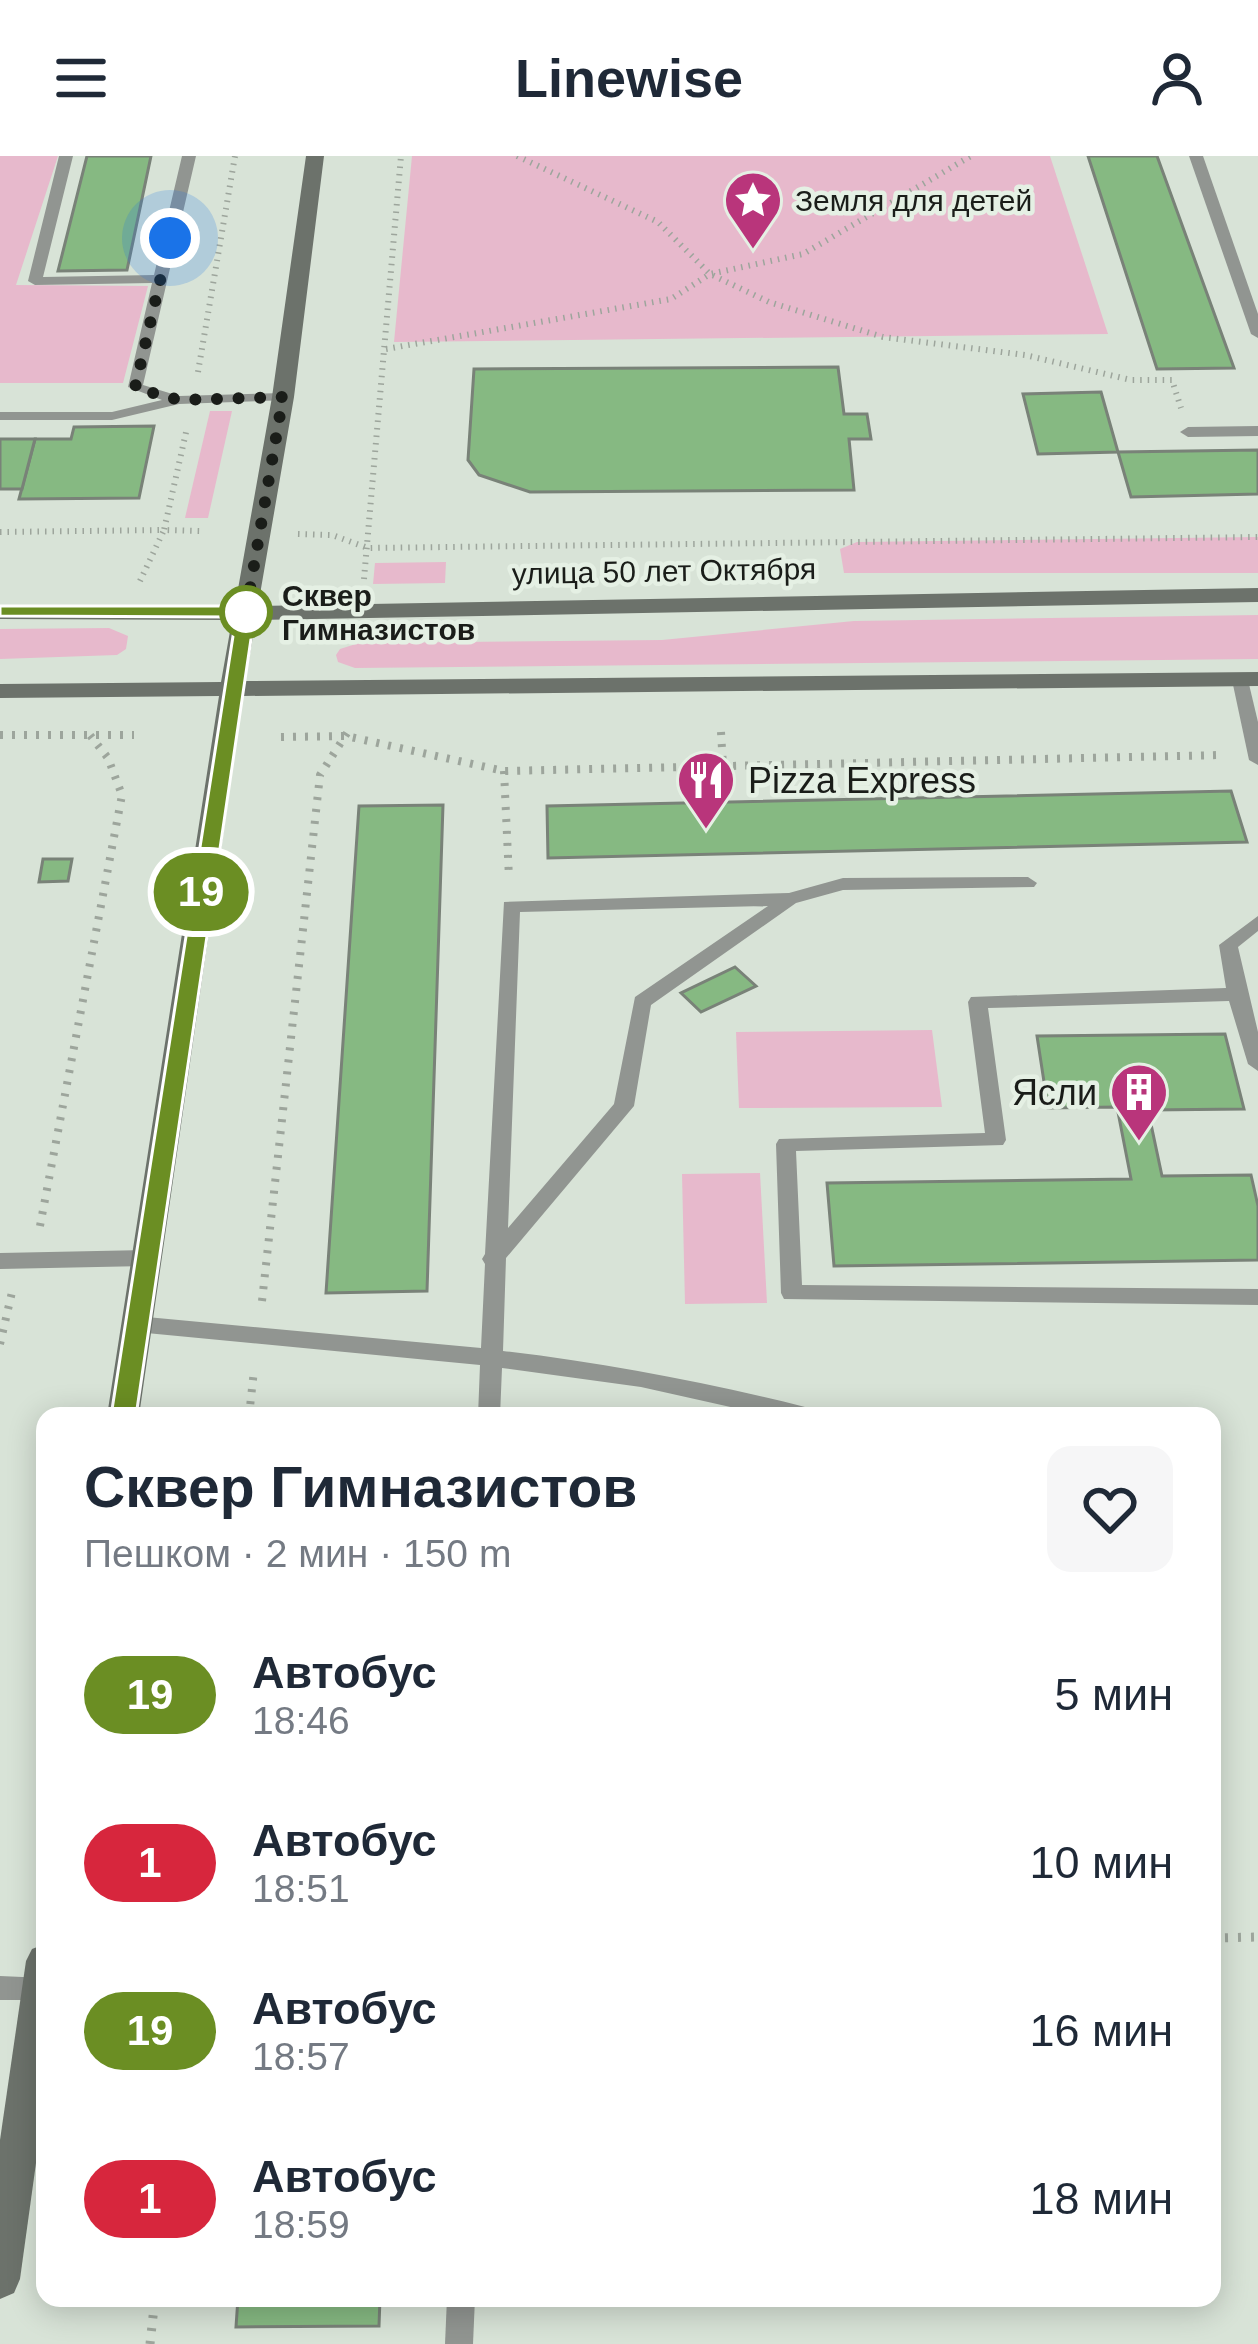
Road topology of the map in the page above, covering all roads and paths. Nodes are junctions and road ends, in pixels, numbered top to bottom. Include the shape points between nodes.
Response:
1 (66, 156) edge
2 (189, 156) edge
3 (235, 156) edge
4 (315, 156) edge
5 (401, 156) edge
6 (517, 156) edge
7 (971, 156) edge
8 (1196, 156) edge
9 (710, 274) junction
10 (160, 279) junction
11 (1258, 334) edge
12 (386, 350) junction
13 (283, 397) junction
14 (186, 400) junction
15 (0, 416) edge
16 (1258, 431) edge
17 (1188, 432) joint
18 (164, 530) junction
19 (202, 531) dead end
20 (0, 532) edge
21 (298, 534) dead end
22 (1258, 537) edge
23 (368, 548) junction
24 (363, 588) dead end
25 (136, 589) dead end
26 (1258, 595) edge
27 (0, 612) edge
28 (246, 612) junction
29 (1249, 679) edge
30 (232, 688) junction
31 (0, 691) edge
32 (721, 732) dead end
33 (88, 734) junction
34 (0, 735) edge
35 (134, 735) dead end
36 (346, 736) junction
37 (281, 737) dead end
38 (1257, 757) edge
39 (723, 766) junction
40 (504, 771) junction
41 (1028, 883) dead end
42 (790, 899) junction
43 (511, 905) junction
44 (1258, 922) edge
45 (1237, 994) junction
46 (1258, 1064) edge
47 (146, 1258) junction
48 (493, 1259) junction
49 (33, 1260) junction
50 (0, 1261) edge
51 (1258, 1297) edge
52 (136, 1324) junction
53 (258, 1338) junction
54 (0, 1344) edge
55 (490, 1359) junction
56 (124, 1407) edge
57 (250, 1407) edge
58 (489, 1407) edge
59 (774, 1407) edge
60 (1258, 1937) edge
61 (1221, 1938) edge
62 (36, 1977) edge
63 (0, 1988) edge
64 (36, 2024) edge
65 (0, 2279) edge
66 (154, 2307) edge
67 (461, 2307) edge
68 (151, 2344) edge
69 (459, 2344) edge

1 - 10 lane via 35,281
2 - 10 lane
3 - 14 path
4 - 13 main road
5 - 12 path
6 - 9 path via 658,222
7 - 9 path via 803,254
8 - 11 lane
9 - 12 path via 671,299
9 - 17 path via 769,302 883,337 1025,355 1131,380 1172,380
10 - 14 lane via 135,388
12 - 23 path
13 - 14 lane
13 - 28 main road
14 - 15 lane via 112,416
14 - 18 path
16 - 17 lane
18 - 19 path
18 - 20 path
18 - 25 path
21 - 23 path
22 - 23 path
23 - 24 path
26 - 28 main road, улица 50 лет Октября
27 - 28 main road, улица 50 лет Октября
28 - 30 main road
29 - 30 main road
29 - 38 lane
30 - 31 main road
30 - 47 main road
32 - 39 path
33 - 34 path
33 - 35 path
33 - 49 path via 122,795
36 - 37 path
36 - 40 path
36 - 53 path via 320,775
38 - 39 path
39 - 40 path
40 - 43 path
41 - 42 lane via 843,884
42 - 43 lane
42 - 48 lane via 642,1002 624,1106
43 - 48 lane
44 - 45 lane via 1228,945
45 - 46 lane
45 - 51 lane via 978,1002 996,1140 785,1144 792,1293
47 - 49 lane
47 - 52 main road
48 - 55 lane
49 - 50 lane
49 - 54 path via 14,1281
52 - 53 lane
52 - 56 main road
53 - 55 lane
53 - 57 path
55 - 58 lane
55 - 59 lane
60 - 61 path
62 - 63 lane
64 - 65 main road
66 - 68 path
67 - 69 lane

